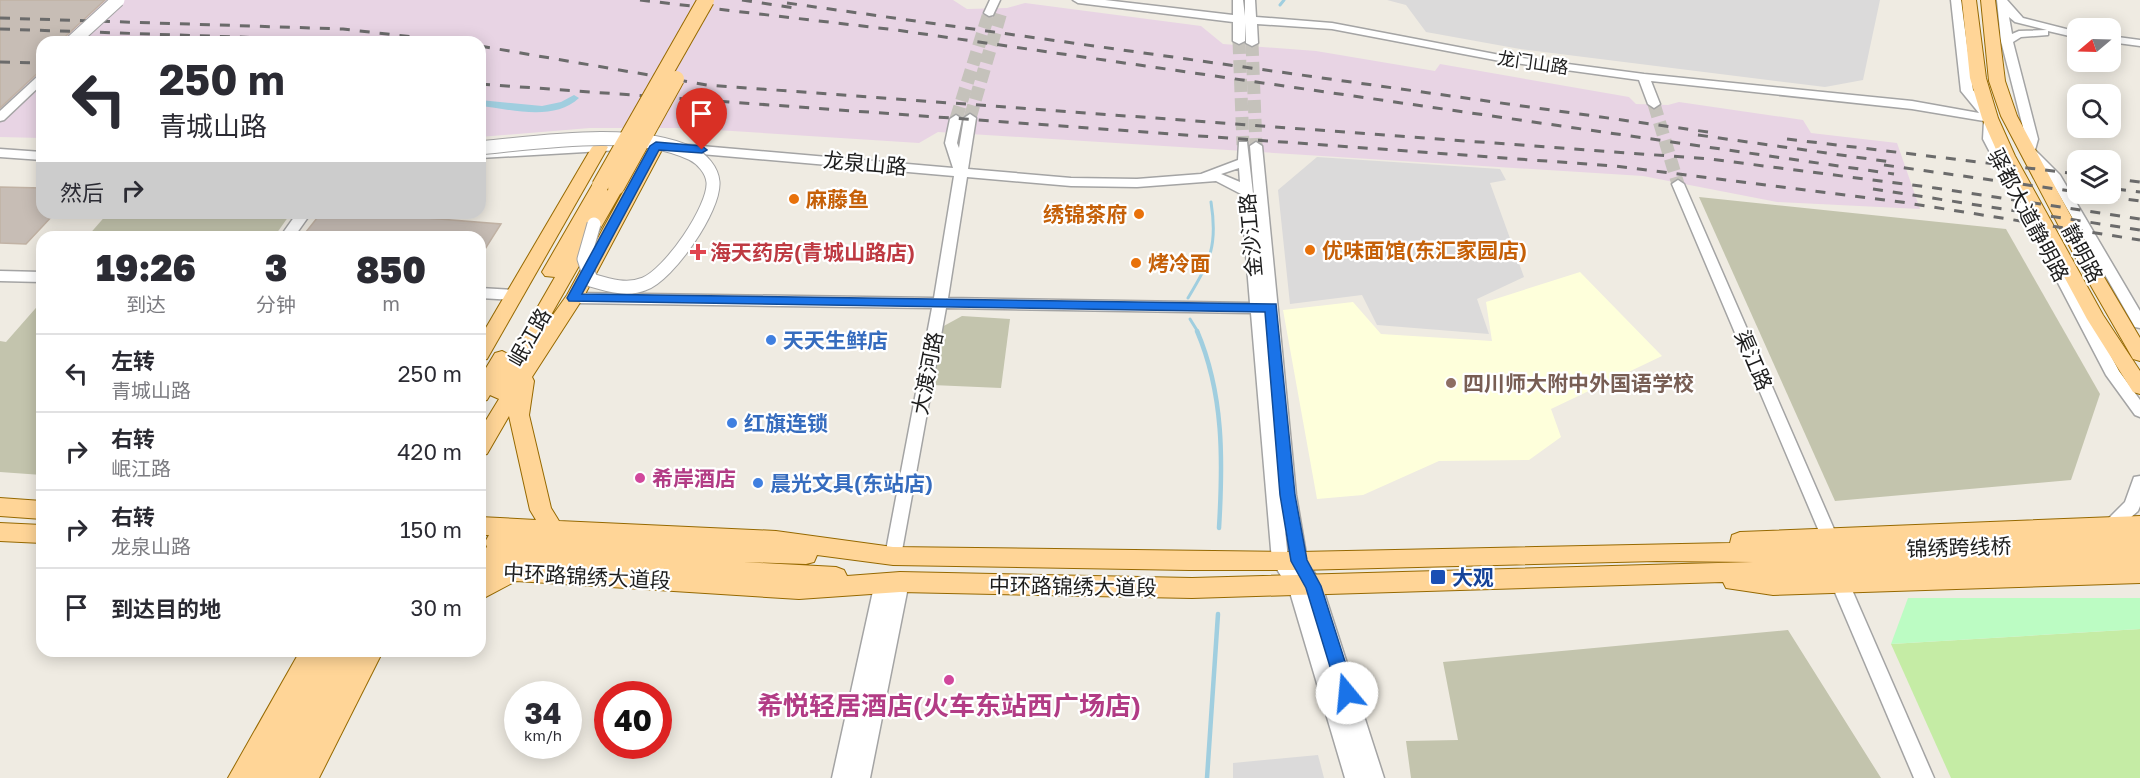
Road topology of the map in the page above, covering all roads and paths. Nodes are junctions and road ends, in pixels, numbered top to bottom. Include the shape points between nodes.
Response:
1 (118, 0) edge
2 (127, 0) edge
3 (706, 0) edge
4 (721, 0) edge
5 (994, 0) edge
6 (1000, 0) edge
7 (1078, 0) edge
8 (1238, 0) edge
9 (1250, 0) edge
10 (1956, 0) edge
11 (1969, 0) edge
12 (1998, 1) edge
13 (1001, 12) tunnel mouth
14 (989, 13) tunnel mouth
15 (1238, 19) junction
16 (1251, 20) junction
17 (2067, 33) edge
18 (2067, 34) edge
19 (79, 36) edge
20 (88, 36) edge
21 (2121, 40) edge
22 (1239, 41) tunnel mouth
23 (2007, 41) junction
24 (1252, 43) tunnel mouth
25 (2140, 43) edge
26 (36, 77) edge
27 (1644, 77) junction
28 (36, 84) edge
29 (16, 102) junction
30 (1654, 104) tunnel mouth
31 (0, 117) edge
32 (970, 118) tunnel mouth
33 (1990, 118) junction
34 (956, 119) tunnel mouth
35 (0, 145) edge
36 (656, 146) junction
37 (36, 147) edge
38 (600, 147) junction
39 (486, 148) edge
40 (2029, 151) junction
41 (0, 153) edge
42 (36, 154) edge
43 (486, 154) edge
44 (1244, 162) junction
45 (962, 172) junction
46 (1198, 178) junction
47 (1678, 184) tunnel mouth
48 (1246, 191) junction
49 (594, 225) junction
50 (0, 276) edge
51 (36, 277) edge
52 (486, 293) edge
53 (515, 295) junction
54 (574, 298) junction
55 (940, 305) junction
56 (1264, 307) junction
57 (2140, 323) edge
58 (486, 344) edge
59 (2140, 354) edge
60 (525, 372) junction
61 (486, 385) edge
62 (2140, 387) edge
63 (2140, 411) edge
64 (486, 413) edge
65 (486, 438) edge
66 (2140, 482) edge
67 (0, 507) edge
68 (36, 510) edge
69 (2140, 525) edge
70 (486, 526) tunnel mouth
71 (2109, 526) junction
72 (552, 528) junction
73 (0, 532) edge
74 (36, 534) edge
75 (1829, 536) junction
76 (2140, 540) edge
77 (1657, 552) junction
78 (489, 555) edge
79 (893, 556) junction
80 (2140, 556) edge
81 (1289, 561) junction
82 (1782, 561) junction
83 (514, 572) junction
84 (2140, 573) edge
85 (1666, 575) junction
86 (892, 582) junction
87 (1840, 583) junction
88 (1305, 586) junction
89 (486, 587) edge
90 (308, 657) edge
91 (332, 657) edge
92 (365, 657) edge
93 (366, 657) edge
94 (241, 778) edge
95 (265, 778) edge
96 (285, 778) edge
97 (306, 778) edge
98 (842, 778) edge
99 (860, 778) edge
100 (1355, 778) edge
101 (1374, 778) edge
102 (1924, 778) edge

1 - 19 street, bridge
2 - 20 street
3 - 61 main road, 岷江路, bridge
4 - 49 main road, 岷江路, bridge
5 - 14 street
6 - 13 street
7 - 15 street, 龙门山路
8 - 15 street
9 - 16 street
10 - 33 street via 1967,91
11 - 33 main road, 驿都大道静明路 via 1978,78
12 - 17 street via 2019,20
12 - 23 street
12 - 40 main road, 驿都大道静明路 via 2000,94
15 - 16 street, 龙门山路
15 - 22 street
16 - 24 street
16 - 27 street, 龙门山路 via 1343,27 1500,58
18 - 23 street via 2030,32
21 - 25 street
23 - 40 street via 2032,139
26 - 29 street
27 - 30 street
27 - 33 street, 龙门山路 via 1912,105
28 - 29 street
29 - 31 street
32 - 45 street, 大渡河路
33 - 62 main road, 静明路 via 2046,230
33 - 63 street, 驿都大道静明路 via 1989,139 2001,163 2113,375
34 - 45 street via 951,143
35 - 37 street
36 - 38 street, 龙泉山路
36 - 45 street, 龙泉山路
36 - 54 main road, 岷江路
38 - 43 street, 龙泉山路
38 - 53 main road, 岷江路
39 - 49 street, bridge via 576,140 653,143 693,154 711,173 710,196 684,250 671,269 651,281 619,288 591,280 583,269 583,260
40 - 57 street, 驿都大道静明路 via 2054,175
40 - 59 main road, 静明路
41 - 42 street
44 - 46 street
44 - 48 street, 金沙江路
44 - 56 street, 金沙江路 via 1250,145
45 - 46 street, 龙泉山路 via 1071,182 1137,183
45 - 55 street, 大渡河路
46 - 48 street, 龙泉山路 via 1228,180
47 - 75 street, 渠江路
48 - 56 street, 金沙江路
49 - 64 main road, 岷江路, bridge
50 - 51 street
52 - 53 street
53 - 58 main road, 岷江路
54 - 55 street
54 - 60 main road, 岷江路
55 - 56 street
55 - 79 street, 大渡河路
56 - 81 street, 金沙江路 via 1288,495
60 - 65 main road, 岷江路
60 - 72 main road via 519,415 541,510
66 - 71 street via 2132,506
67 - 68 main road
69 - 71 main road
70 - 72 main road, 中环路锦绣大道段
71 - 75 main road
72 - 79 main road, 中环路锦绣大道段 via 776,540
73 - 74 main road
75 - 77 main road via 1751,540
76 - 82 main road, 锦绣跨线桥
77 - 81 main road, 中环路锦绣大道段
77 - 82 main road
78 - 79 main road
78 - 83 main road, 中环路锦绣大道段
78 - 86 main road via 794,572
79 - 81 main road, 中环路锦绣大道段
80 - 82 main road, 锦绣跨线桥
81 - 88 street, 金沙江路
82 - 85 main road
83 - 86 main road, 中环路锦绣大道段 via 799,589
83 - 89 main road
84 - 87 main road
85 - 87 main road via 1773,585
85 - 88 main road, 中环路锦绣大道段
86 - 88 main road, 中环路锦绣大道段 via 1192,588
86 - 98 street
86 - 99 street
87 - 102 street
88 - 100 street, 金沙江路
88 - 101 street, 金沙江路
90 - 94 main road
91 - 95 main road
92 - 96 main road
93 - 97 main road

